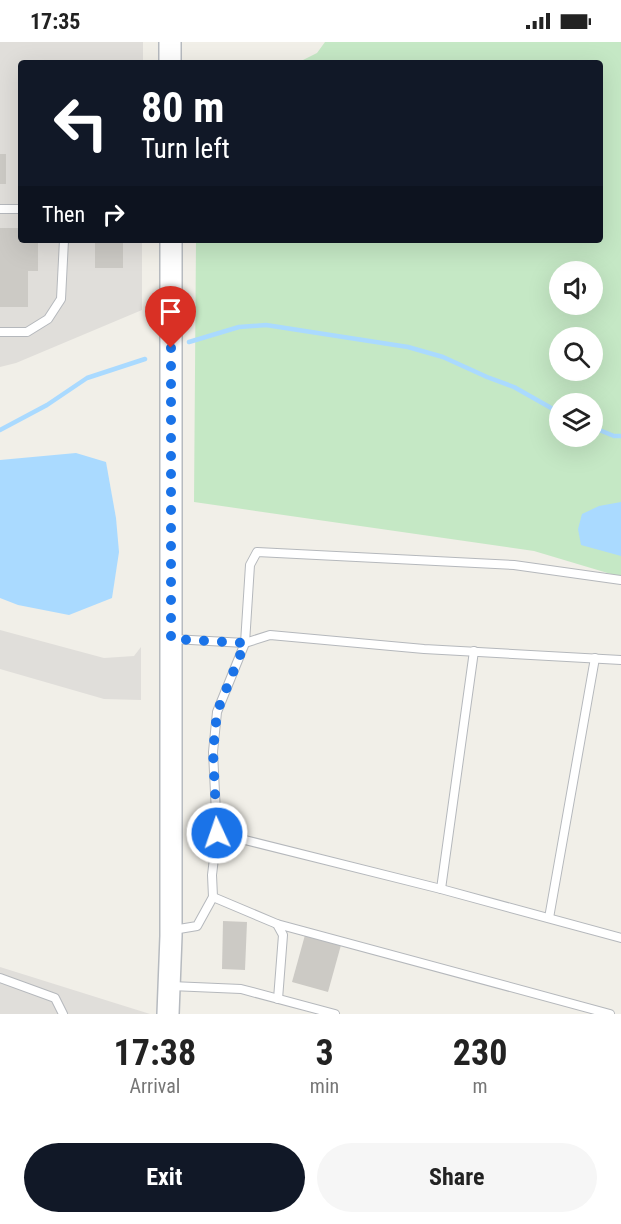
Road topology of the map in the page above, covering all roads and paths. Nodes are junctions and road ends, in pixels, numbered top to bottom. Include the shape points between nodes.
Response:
1 (170, 42) edge
2 (170, 60) edge
3 (0, 209) edge
4 (18, 209) edge
5 (64, 243) edge
6 (171, 243) edge
7 (0, 332) edge
8 (621, 580) edge
9 (171, 639) junction
10 (245, 643) junction
11 (474, 651) junction
12 (595, 658) junction
13 (621, 660) edge
14 (217, 833) junction
15 (441, 889) junction
16 (213, 897) junction
17 (549, 918) junction
18 (278, 924) junction
19 (171, 930) junction
20 (621, 938) edge
21 (0, 978) edge
22 (170, 986) junction
23 (278, 999) junction
24 (63, 1014) edge
25 (168, 1014) edge
26 (335, 1014) edge
27 (610, 1014) edge

1 - 2 street
3 - 4 lane
5 - 7 lane via 61,299 48,319 27,332
6 - 9 street
8 - 10 lane via 514,566 256,552 249,565
9 - 10 lane
9 - 19 street
10 - 11 lane via 270,635
10 - 14 lane via 217,712 213,752
11 - 12 lane
11 - 15 lane
12 - 13 lane
12 - 17 lane
14 - 15 lane
14 - 16 lane
15 - 17 lane
16 - 18 lane
16 - 19 lane via 197,926
17 - 20 lane
18 - 23 lane via 283,935
18 - 27 lane
19 - 22 street
21 - 24 lane via 55,998
22 - 23 lane via 242,989
22 - 25 street
23 - 26 lane

